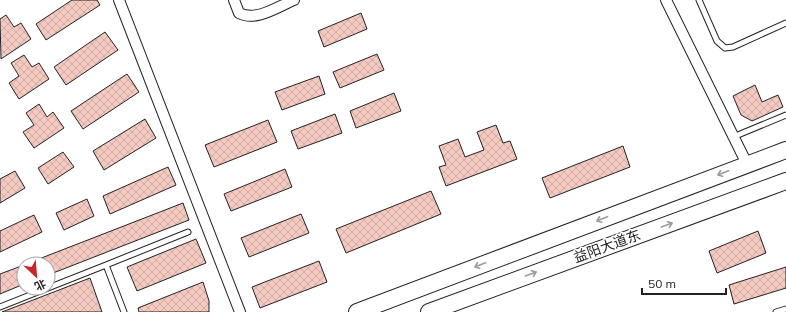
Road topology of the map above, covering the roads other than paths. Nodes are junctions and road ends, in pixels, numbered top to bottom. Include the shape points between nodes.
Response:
1 (119, 0) edge
2 (234, 0) edge
3 (294, 0) edge
4 (666, 0) edge
5 (699, 0) edge
6 (786, 24) edge
7 (786, 114) edge
8 (733, 137) junction
9 (786, 150) edge
10 (747, 164) junction
11 (786, 181) edge
12 (188, 232) dead end
13 (106, 265) junction
14 (0, 307) edge
15 (786, 309) edge
16 (437, 311) edge
17 (124, 312) edge
18 (240, 312) edge
19 (357, 312) edge
20 (776, 312) edge

1 - 18 street
2 - 3 street via 239,13 246,17 256,16
4 - 8 street
5 - 6 lane via 718,41 725,48
7 - 8 lane
8 - 10 street
9 - 10 main road
10 -> 19 main road
16 -> 11 main road, 益阳大道东
12 - 13 lane
13 - 14 lane
13 - 17 lane
15 - 20 lane

